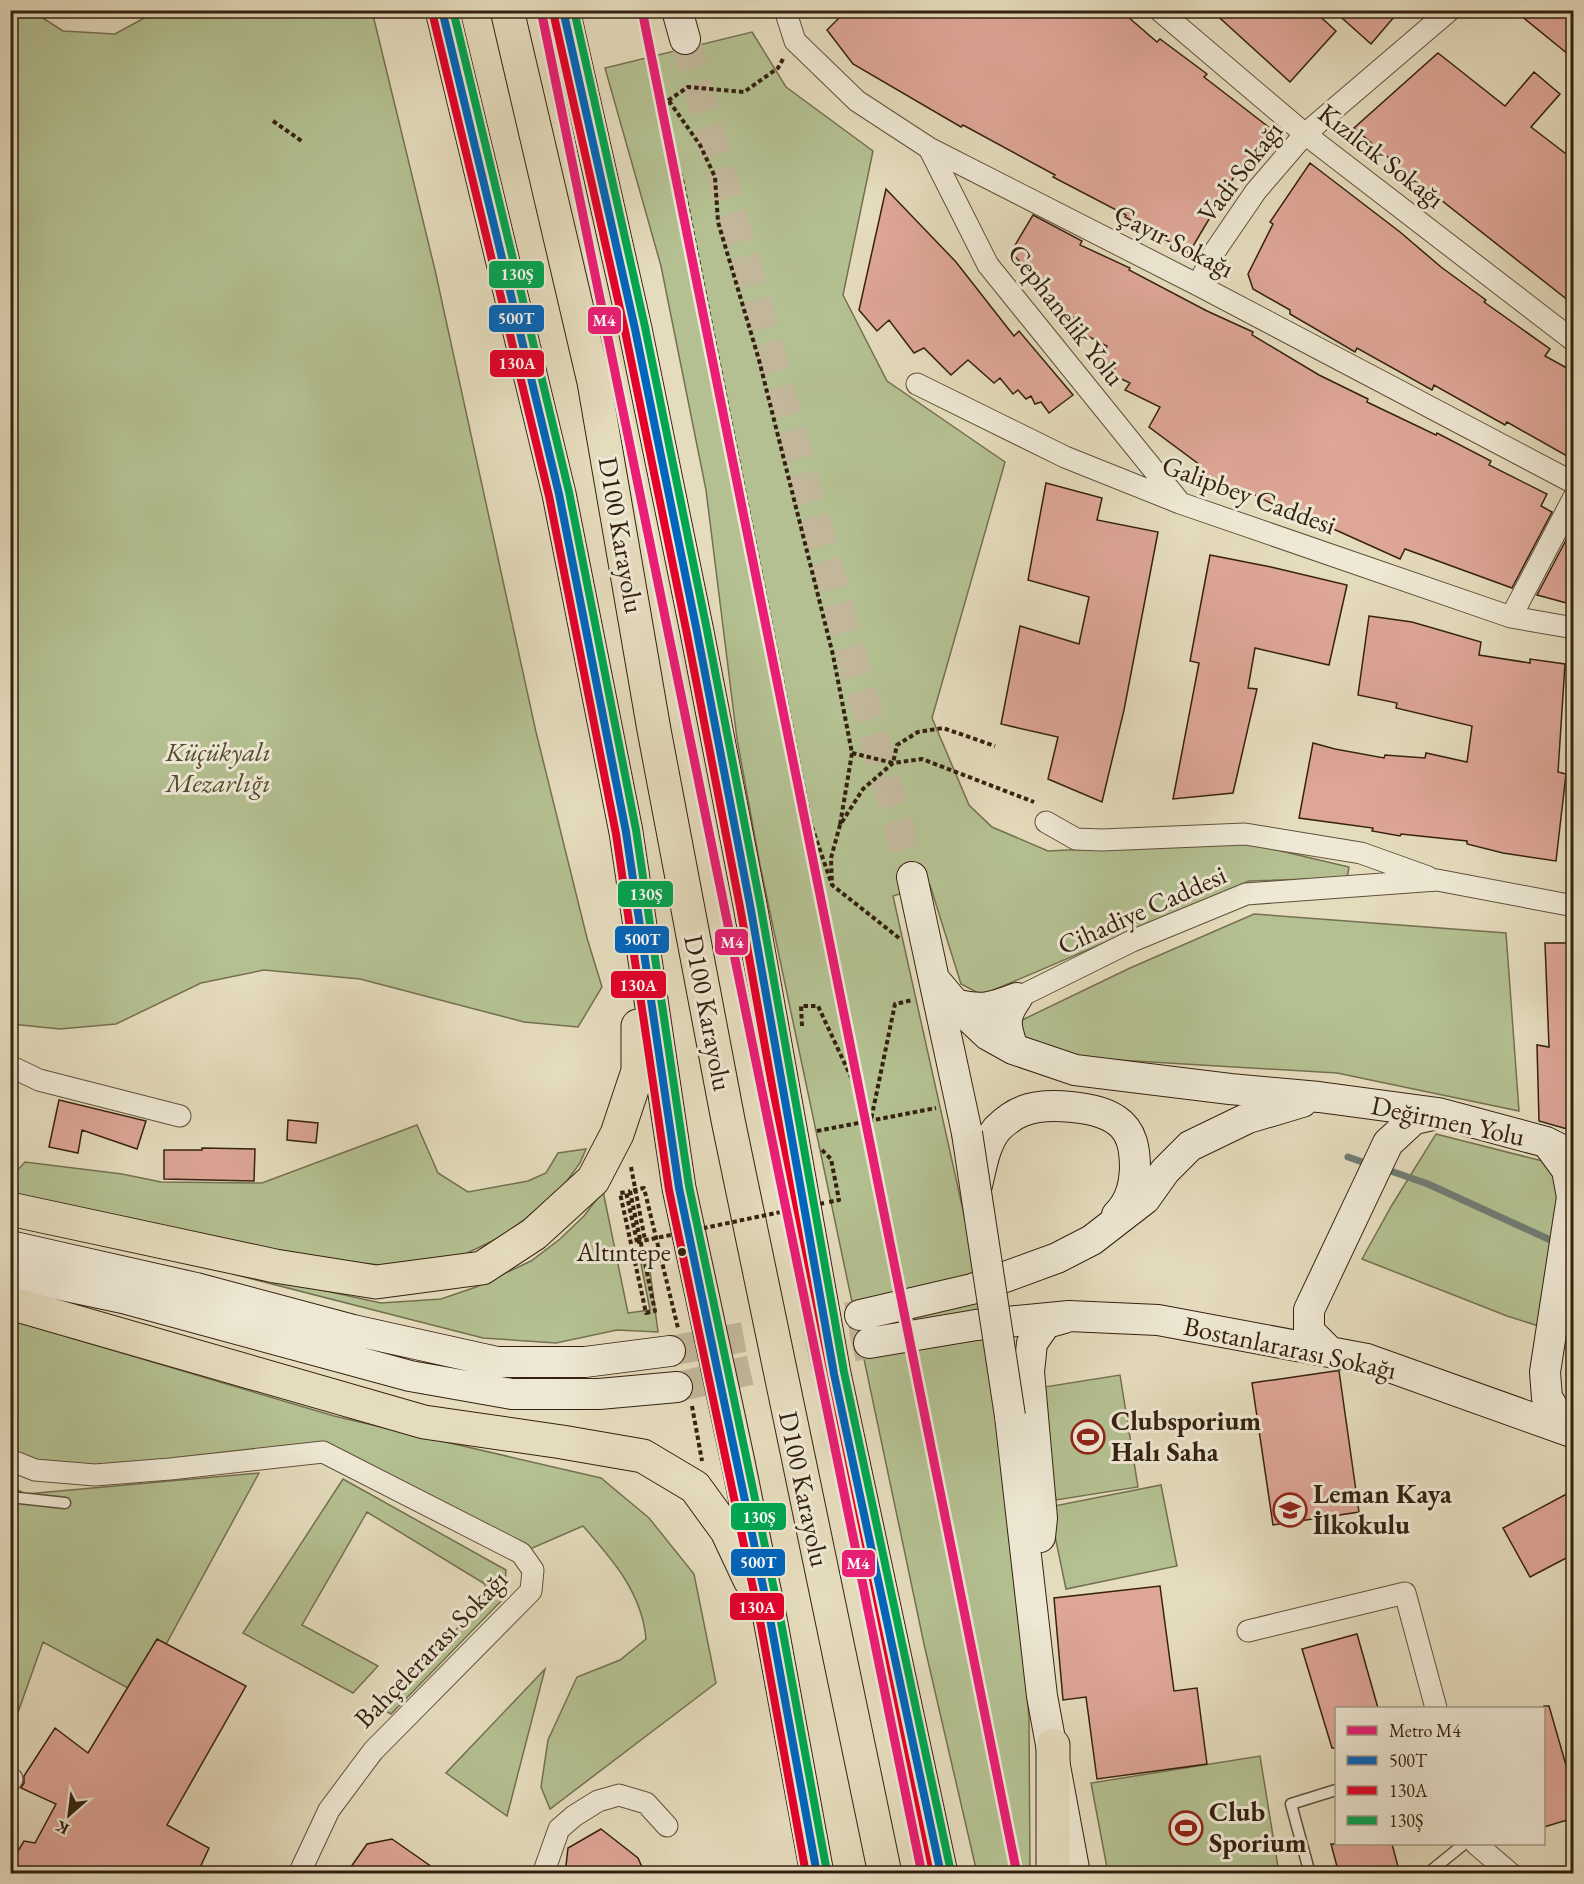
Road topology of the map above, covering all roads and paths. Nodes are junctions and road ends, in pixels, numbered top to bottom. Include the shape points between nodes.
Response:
1 (442, 10) edge
2 (465, 10) edge
3 (507, 10) edge
4 (564, 10) edge
5 (677, 10) edge
6 (785, 10) edge
7 (1159, 10) edge
8 (1450, 10) edge
9 (685, 39) tunnel mouth
10 (795, 40) junction
11 (669, 100) junction
12 (273, 121) dead end
13 (1305, 134) junction
14 (303, 142) dead end
15 (929, 148) junction
16 (507, 279) junction
17 (1198, 285) junction
18 (1574, 341) edge
19 (917, 384) dead end
20 (1574, 483) edge
21 (1574, 497) edge
22 (1180, 503) junction
23 (1511, 617) junction
24 (1574, 628) edge
25 (995, 746) dead end
26 (852, 753) junction
27 (893, 763) junction
28 (1034, 802) dead end
29 (1046, 822) dead end
30 (840, 825) junction
31 (626, 832) junction
32 (912, 877) tunnel mouth
33 (1437, 880) junction
34 (832, 885) junction
35 (1574, 906) edge
36 (939, 986) junction
37 (1017, 998) junction
38 (802, 1029) dead end
39 (1013, 1049) junction
40 (10, 1065) edge
41 (1319, 1097) junction
42 (916, 1111) dead end
43 (1438, 1113) junction
44 (180, 1116) dead end
45 (871, 1120) junction
46 (835, 1127) dead end
47 (981, 1132) junction
48 (814, 1142) dead end
49 (1546, 1142) junction
50 (1574, 1156) edge
51 (632, 1158) dead end
52 (632, 1198) dead end
53 (1572, 1204) edge
54 (10, 1209) edge
55 (645, 1240) junction
56 (1092, 1240) junction
57 (10, 1246) edge
58 (10, 1274) edge
59 (10, 1303) edge
60 (860, 1315) tunnel mouth
61 (1069, 1316) junction
62 (869, 1343) tunnel mouth
63 (670, 1351) tunnel mouth
64 (1330, 1352) junction
65 (1545, 1372) junction
66 (677, 1387) tunnel mouth
67 (1487, 1402) junction
68 (1570, 1431) edge
69 (10, 1460) edge
70 (10, 1497) edge
71 (65, 1503) dead end
72 (771, 1624) junction
73 (1034, 1627) junction
74 (1248, 1631) dead end
75 (840, 1663) junction
76 (1436, 1707) edge
77 (1053, 1745) junction
78 (1335, 1790) edge
79 (667, 1826) dead end
80 (1463, 1845) edge
81 (1477, 1845) edge
82 (299, 1874) edge
83 (543, 1874) edge
84 (817, 1874) edge
85 (862, 1874) edge
86 (885, 1874) edge
87 (941, 1874) edge
88 (1053, 1874) edge
89 (1075, 1874) edge
90 (1310, 1874) edge
91 (1427, 1874) edge
92 (1511, 1874) edge

1 - 16 highway
2 - 16 highway
3 - 75 highway, D100 Karayolu via 594,382 652,718 726,1108
4 - 87 highway, D100 Karayolu via 697,632 834,1374
5 - 9 main road
6 - 10 street, Çayır Sokağı
7 - 13 street, Kızılcık Sokağı
8 - 13 street, Vadi Sokağı
10 - 11 path via 778,68 744,92 688,87
10 - 15 street, Çayır Sokağı via 857,101
11 - 26 path via 699,144 715,177 718,222 759,360 833,655
11 - 34 path via 659,118 682,179 811,824
12 - 14 path
13 - 17 street, Vadi Sokağı via 1256,190 1215,251
13 - 18 street, Kızılcık Sokağı
15 - 17 street, Çayır Sokağı
15 - 22 street, Cephanelik Yolu via 988,266
16 - 31 highway via 559,494
17 - 20 street, Çayır Sokağı
19 - 22 street, Galipbey Caddesi via 1065,457
21 - 23 street
22 - 23 street, Galipbey Caddesi
23 - 24 street, Galipbey Caddesi
25 - 27 path via 943,728 926,730 897,745
26 - 27 path
26 - 30 path
27 - 28 path via 922,759
27 - 30 path via 863,789
29 - 33 street, Cihadiye Caddesi via 1076,839 1245,834 1361,853
30 - 34 path via 831,858
31 - 54 highway via 637,972 635,1081 617,1134 593,1180 534,1234 482,1268 376,1282 275,1266
31 - 72 highway via 679,1188
32 - 36 main road
33 - 35 street, Cihadiye Caddesi
33 - 37 street, Cihadiye Caddesi via 1246,894 1132,941
34 - 36 path
36 - 37 main road via 974,1009 994,1007
36 - 39 main road, Değirmen Yolu via 988,1035
36 - 45 path via 895,1004
36 - 47 main road
37 - 39 main road via 1005,1023
38 - 45 path via 801,1006 818,1006
39 - 41 main road, Değirmen Yolu via 1075,1070
40 - 44 street via 39,1080
41 - 43 main road, Değirmen Yolu
41 - 56 main road via 1248,1118 1190,1146 1145,1199
42 - 45 path
43 - 49 main road, Değirmen Yolu
43 - 64 main road via 1414,1119 1388,1143 1309,1310 1309,1331
45 - 46 path
47 - 56 main road via 1025,1110 1072,1107 1116,1120 1135,1149 1132,1192 1121,1211
47 - 73 main road, bridge via 976,1189 1010,1416
48 - 55 path, bridge via 831,1159 839,1200
49 - 50 main road, Değirmen Yolu
49 - 53 main road via 1567,1170
51 - 55 path via 630,1168
52 - 55 path via 644,1254 656,1311 646,1312 620,1193 626,1192 637,1242
53 - 65 main road
56 - 60 main road via 1057,1258 972,1289
57 - 63 main road via 497,1362 585,1362
58 - 66 main road via 123,1298 410,1376 512,1394 599,1394
59 - 72 highway via 424,1422 643,1456 695,1487 727,1531
61 - 62 main road, Bostanlararası Sokağı via 976,1325
61 - 64 main road, Bostanlararası Sokağı via 1158,1320
61 - 73 main road via 1046,1323 1032,1343 1029,1372 1042,1518
64 - 67 main road, Bostanlararası Sokağı via 1367,1359
65 - 67 main road via 1525,1393
65 - 68 main road via 1547,1398
67 - 68 main road, Bostanlararası Sokağı
69 - 82 street, Bahçelerarası Sokağı via 35,1470 95,1475 323,1452 520,1553 533,1570 531,1591 373,1751 350,1780 329,1810
70 - 71 lane
72 - 84 highway
73 - 77 main road via 1042,1696
74 - 76 street via 1405,1593
75 - 85 highway
75 - 86 highway, D100 Karayolu
77 - 88 highway
77 - 89 main road
78 - 90 lane via 1291,1804
79 - 83 street via 646,1803 619,1795 598,1801 559,1829
80 - 91 lane
81 - 92 street

